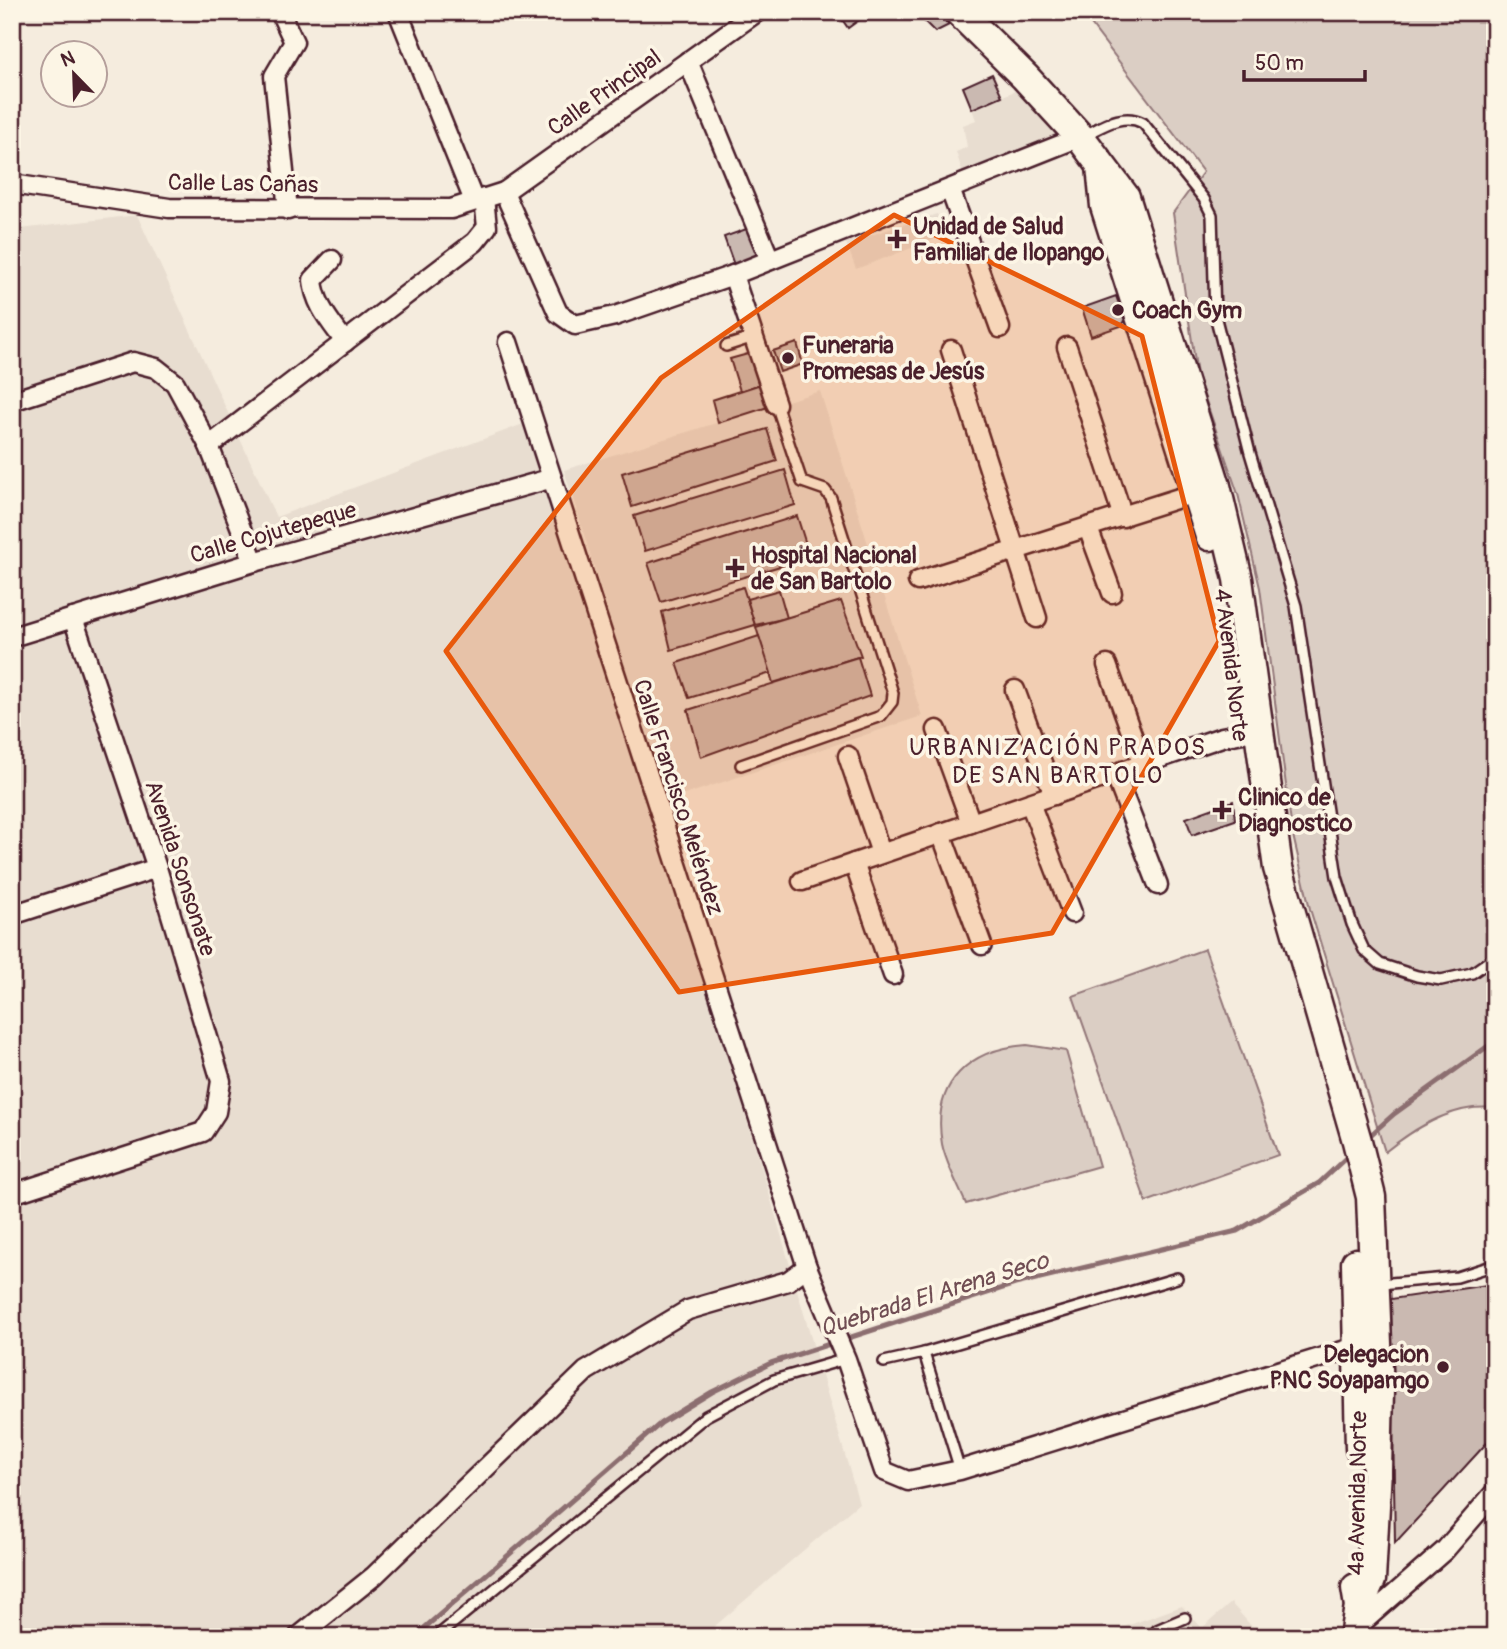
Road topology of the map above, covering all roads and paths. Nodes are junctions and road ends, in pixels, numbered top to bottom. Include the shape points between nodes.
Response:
1 (281, 12) edge
2 (398, 12) edge
3 (757, 12) edge
4 (959, 12) edge
5 (688, 61) junction
6 (1080, 137) junction
7 (12, 184) edge
8 (950, 189) junction
9 (504, 192) junction
10 (479, 200) junction
11 (288, 210) junction
12 (332, 260) dead end
13 (770, 260) junction
14 (733, 275) junction
15 (1000, 328) dead end
16 (754, 337) junction
17 (345, 342) junction
18 (508, 342) dead end
19 (726, 346) dead end
20 (1067, 347) dead end
21 (951, 350) dead end
22 (12, 401) edge
23 (776, 404) joint
24 (209, 446) junction
25 (549, 479) junction
26 (1206, 489) junction
27 (1123, 517) junction
28 (1088, 528) junction
29 (1014, 551) junction
30 (254, 562) junction
31 (918, 581) dead end
32 (1112, 593) dead end
33 (74, 618) junction
34 (1037, 618) dead end
35 (12, 637) edge
36 (1107, 665) dead end
37 (1015, 690) dead end
38 (937, 730) dead end
39 (1250, 731) junction
40 (848, 756) dead end
41 (741, 765) dead end
42 (1143, 765) junction
43 (1115, 774) junction
44 (1054, 795) junction
45 (1030, 803) junction
46 (971, 823) junction
47 (941, 833) junction
48 (881, 853) junction
49 (854, 863) junction
50 (157, 868) junction
51 (802, 881) dead end
52 (1158, 885) dead end
53 (1072, 913) dead end
54 (12, 915) edge
55 (982, 945) dead end
56 (1495, 957) edge
57 (893, 975) dead end
58 (1352, 1155) joint
59 (12, 1194) edge
60 (1495, 1265) edge
61 (807, 1267) junction
62 (1177, 1278) dead end
63 (1366, 1284) junction
64 (1366, 1344) junction
65 (925, 1353) junction
66 (844, 1355) junction
67 (884, 1362) dead end
68 (960, 1470) junction
69 (1495, 1492) edge
70 (1185, 1618) dead end
71 (1356, 1623) edge
72 (298, 1637) edge
73 (436, 1637) edge
74 (1152, 1637) edge

1 - 11 street via 294,42 274,76
2 - 10 street
3 - 5 street, Calle Principal
4 - 6 main road, 4 Avenida Norte via 1026,76
5 - 9 street, Calle Principal
5 - 13 street
6 - 8 street
6 - 26 main road, 4 Avenida Norte via 1101,163 1105,206
6 - 56 lane via 1123,119 1143,123 1212,215 1215,315 1296,606 1337,877 1364,950 1380,964 1441,979 1472,973
7 - 11 street, Calle Las Cañas via 169,208
8 - 13 street
8 - 15 street
9 - 10 street, Calle Principal
9 - 14 street via 558,313 575,325
10 - 11 street, Calle Las Cañas via 451,209
10 - 17 street via 487,227 475,242
12 - 17 street via 313,280 314,292
13 - 14 street
14 - 16 street
16 - 19 lane
16 - 23 street
17 - 24 street
18 - 25 street, Calle Francisco Meléndez
20 - 27 street
21 - 29 street
22 - 24 street via 133,362 156,368 175,383
23 - 41 lane via 802,482 825,490 831,498 893,693 881,716
24 - 30 street
25 - 30 street, Calle Cojutepeque
25 - 61 street, Calle Francisco Meléndez
26 - 27 street
26 - 39 main road, 4 Avenida Norte
27 - 28 street
28 - 29 street
28 - 32 street
29 - 31 street
29 - 34 street
30 - 33 street, Calle Cojutepeque
33 - 35 street, Calle Cojutepeque
33 - 50 street, Avenida Sonsonate
36 - 42 street
37 - 44 street
38 - 46 street
39 - 42 street
39 - 58 main road, 4 Avenida Norte via 1260,872
40 - 48 street
42 - 43 street
43 - 44 street
43 - 52 street
44 - 45 street
45 - 46 street
45 - 53 street
46 - 47 street
47 - 48 street
47 - 55 street
48 - 49 street
49 - 51 street
49 - 57 street
50 - 54 street
50 - 59 street, Avenida Sonsonate via 221,1081 216,1112 203,1132
58 - 63 main road, 4a Avenida Norte
60 - 63 lane via 1457,1277
61 - 66 street, Calle Francisco Meléndez
61 - 72 street via 788,1281 688,1310 586,1371 374,1576
62 - 65 lane
63 - 64 main road, 4a Avenida Norte
64 - 68 street, Calle Francisco Meléndez
64 - 71 main road, 4a Avenida Norte
65 - 67 lane
65 - 68 lane
66 - 68 street, Calle Francisco Meléndez via 884,1471 908,1481
66 - 73 lane via 774,1380 706,1416
69 - 71 street via 1445,1550
70 - 74 lane via 1157,1630

